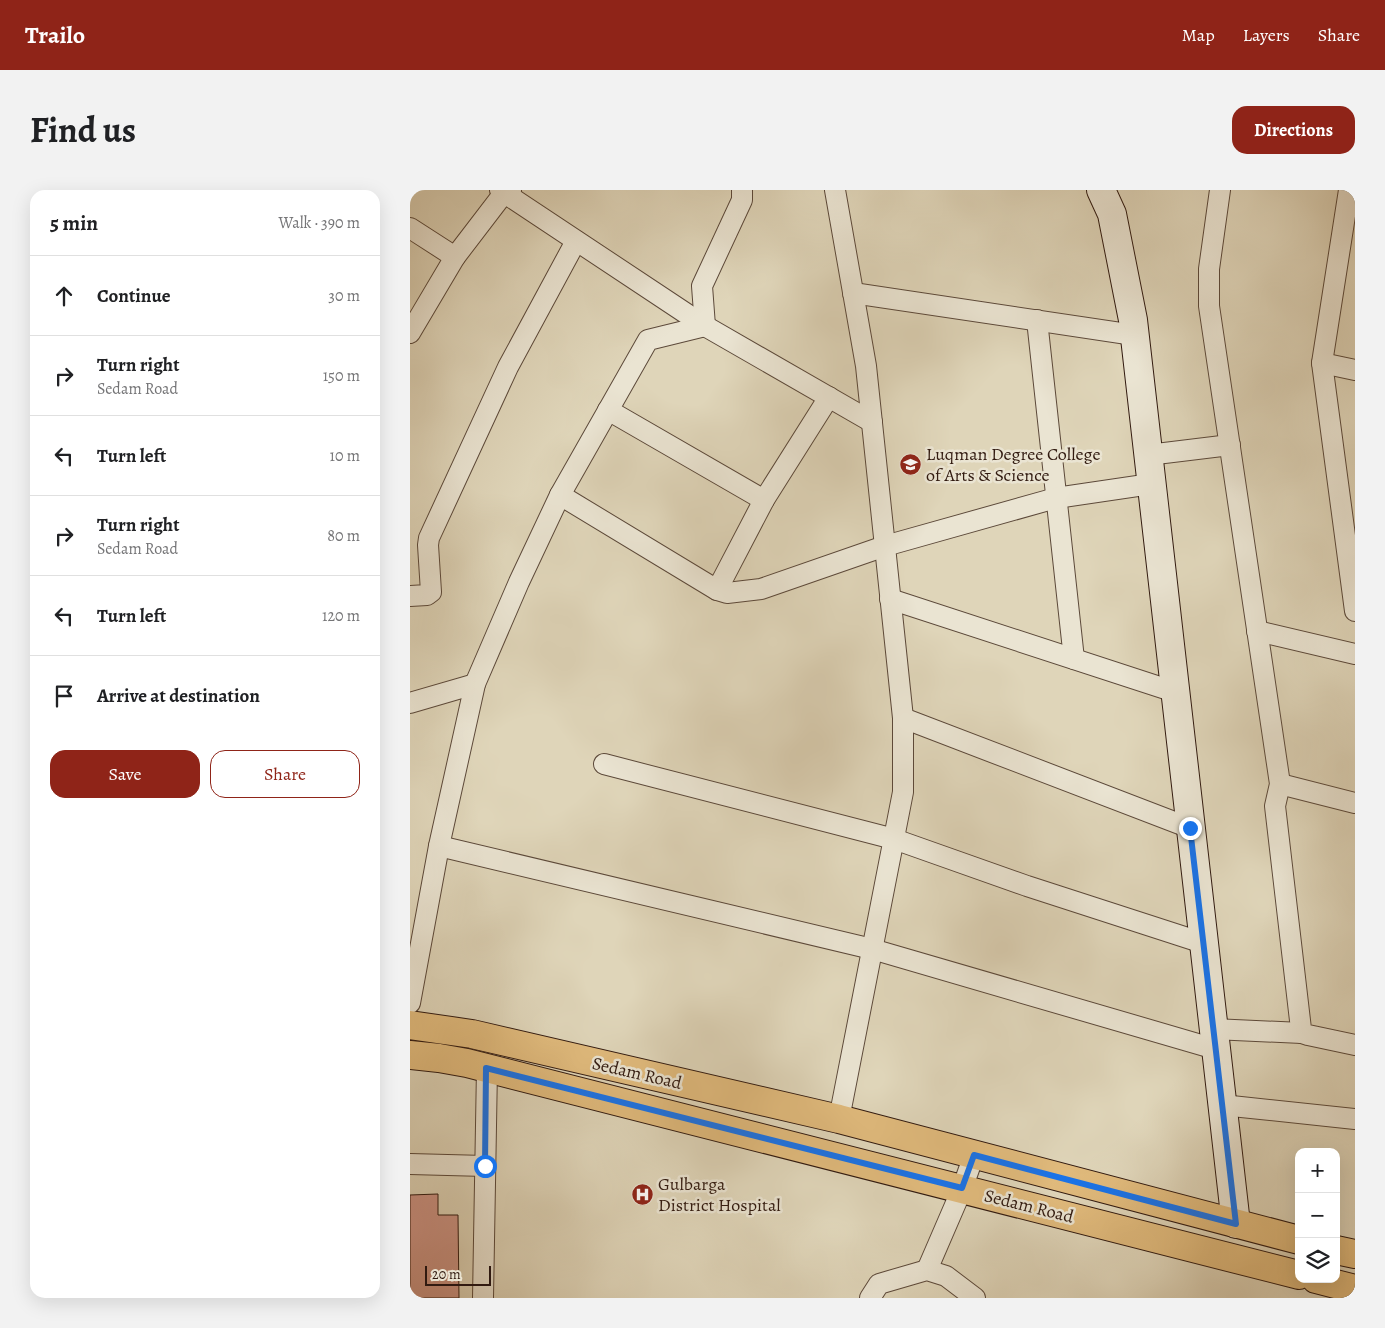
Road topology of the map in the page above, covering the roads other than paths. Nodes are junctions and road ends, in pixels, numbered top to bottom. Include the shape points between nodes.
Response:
1 (742, 190) edge
2 (835, 190) edge
3 (1101, 190) edge
4 (1220, 190) edge
5 (1349, 190) edge
6 (505, 191) edge
7 (410, 228) edge
8 (576, 241) junction
9 (456, 257) junction
10 (853, 293) junction
11 (1037, 320) junction
12 (705, 326) junction
13 (410, 333) edge
14 (1134, 335) junction
15 (1322, 363) junction
16 (1355, 370) edge
17 (829, 397) junction
18 (608, 410) junction
19 (872, 422) junction
20 (1230, 445) junction
21 (1148, 455) junction
22 (1151, 484) junction
23 (560, 495) junction
24 (1056, 498) junction
25 (764, 500) junction
26 (885, 546) junction
27 (717, 590) junction
28 (410, 596) edge
29 (890, 599) junction
30 (1355, 611) edge
31 (1258, 631) junction
32 (1355, 654) edge
33 (1074, 659) junction
34 (475, 684) junction
35 (1175, 692) junction
36 (410, 703) edge
37 (903, 718) junction
38 (604, 764) dead end
39 (1280, 784) junction
40 (1355, 803) edge
41 (1190, 828) junction
42 (894, 839) junction
43 (439, 846) junction
44 (1204, 943) junction
45 (872, 949) junction
46 (410, 1003) edge
47 (410, 1025) edge
48 (1302, 1033) junction
49 (1214, 1039) junction
50 (1355, 1045) edge
51 (410, 1055) edge
52 (486, 1068) junction
53 (1222, 1105) junction
54 (1355, 1119) edge
55 (839, 1120) junction
56 (974, 1155) junction
57 (410, 1164) edge
58 (485, 1166) junction
59 (962, 1188) junction
60 (1236, 1224) junction
61 (1295, 1239) edge
62 (1340, 1251) edge
63 (1355, 1254) edge
64 (927, 1270) junction
65 (1295, 1274) edge
66 (1332, 1283) edge
67 (1355, 1289) edge
68 (483, 1298) edge
69 (870, 1298) edge
70 (975, 1298) edge

1 - 12 street via 742,200 702,286
2 - 10 street
3 - 14 street via 1112,214
4 - 20 street via 1208,288
5 - 15 street
6 - 8 street
6 - 9 street
7 - 9 street
8 - 12 street
8 - 28 street via 508,368 429,538 432,592
9 - 13 street
10 - 11 street
10 - 19 street
11 - 14 street
11 - 24 street
12 - 17 street
12 - 18 street via 648,340
14 - 21 street
15 - 16 street
15 - 30 street
17 - 19 street
17 - 25 street
18 - 23 street
18 - 25 street
19 - 26 street
20 - 21 street
20 - 31 street
21 - 22 street
22 - 24 street
22 - 35 street
23 - 27 street
23 - 34 street
24 - 26 street
24 - 33 street
25 - 27 street
26 - 27 street via 761,590 727,593
26 - 29 street
29 - 33 street
29 - 37 street
31 - 32 street
31 - 39 street
33 - 35 street
34 - 36 street
34 - 43 street
35 - 41 street
37 - 41 street
37 - 42 street via 903,792
38 - 42 street
39 - 40 street
39 - 48 street via 1275,806
41 - 44 street
42 - 44 street
42 - 45 street
43 - 45 street
43 - 46 street
44 - 49 street
45 - 49 street
45 - 55 street
47 - 55 main road, Sedam Road via 472,1034
48 - 49 street
48 - 50 street
49 - 53 street
51 - 52 main road, Sedam Road
52 - 58 street
52 - 59 main road, Sedam Road
53 - 54 street
53 - 60 street
55 - 56 main road, Sedam Road
56 - 59 street
56 - 60 main road, Sedam Road
57 - 58 street
58 - 68 street
59 - 64 street
59 - 65 main road, Sedam Road
60 - 61 main road, Sedam Road
62 - 63 main road
64 - 69 street via 879,1284
64 - 70 street via 946,1276
66 - 67 main road

